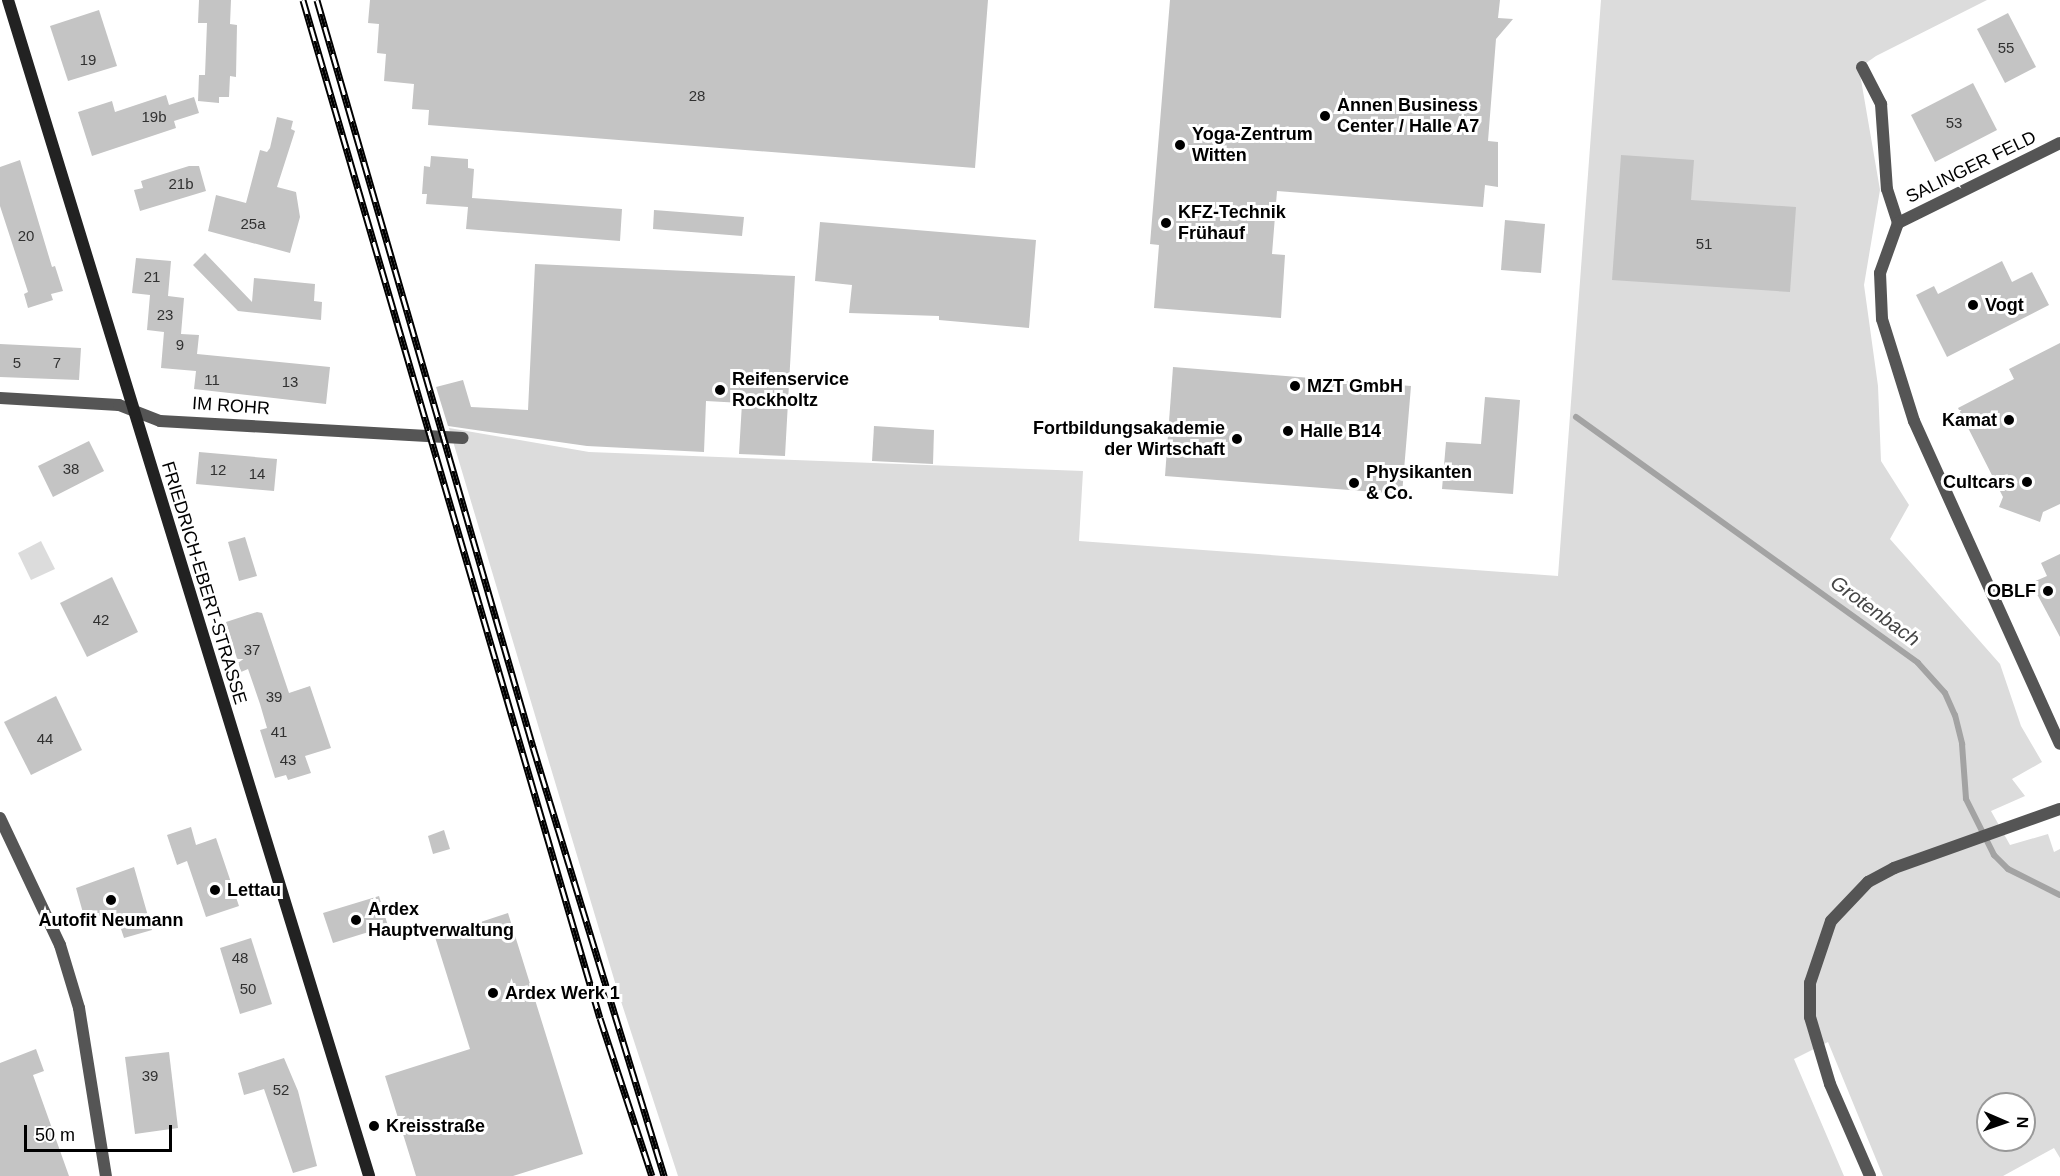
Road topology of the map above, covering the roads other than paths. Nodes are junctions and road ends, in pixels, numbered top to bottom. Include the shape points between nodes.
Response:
1 (8, 0) edge
2 (1862, 67) dead end
3 (2060, 143) edge
4 (1898, 223) junction
5 (0, 398) edge
6 (133, 412) junction
7 (463, 438) dead end
8 (2060, 744) edge
9 (2060, 809) edge
10 (0, 818) edge
11 (106, 1176) edge
12 (369, 1176) edge
13 (1870, 1176) edge

1 - 6 street, FRIEDRICH-EBERT-STRASSE
2 - 4 street, SALINGER FELD via 1881,104 1887,189
3 - 4 street, SALINGER FELD
4 - 8 street, SALINGER FELD via 1880,273 1882,319 1895,370 1914,421
5 - 6 street, IM ROHR via 119,405
6 - 7 street, IM ROHR via 160,421
6 - 12 street, FRIEDRICH-EBERT-STRASSE
9 - 13 street via 1956,844 1868,882 1832,921 1810,983 1810,1017 1817,1050
10 - 11 street via 60,945 79,1008

